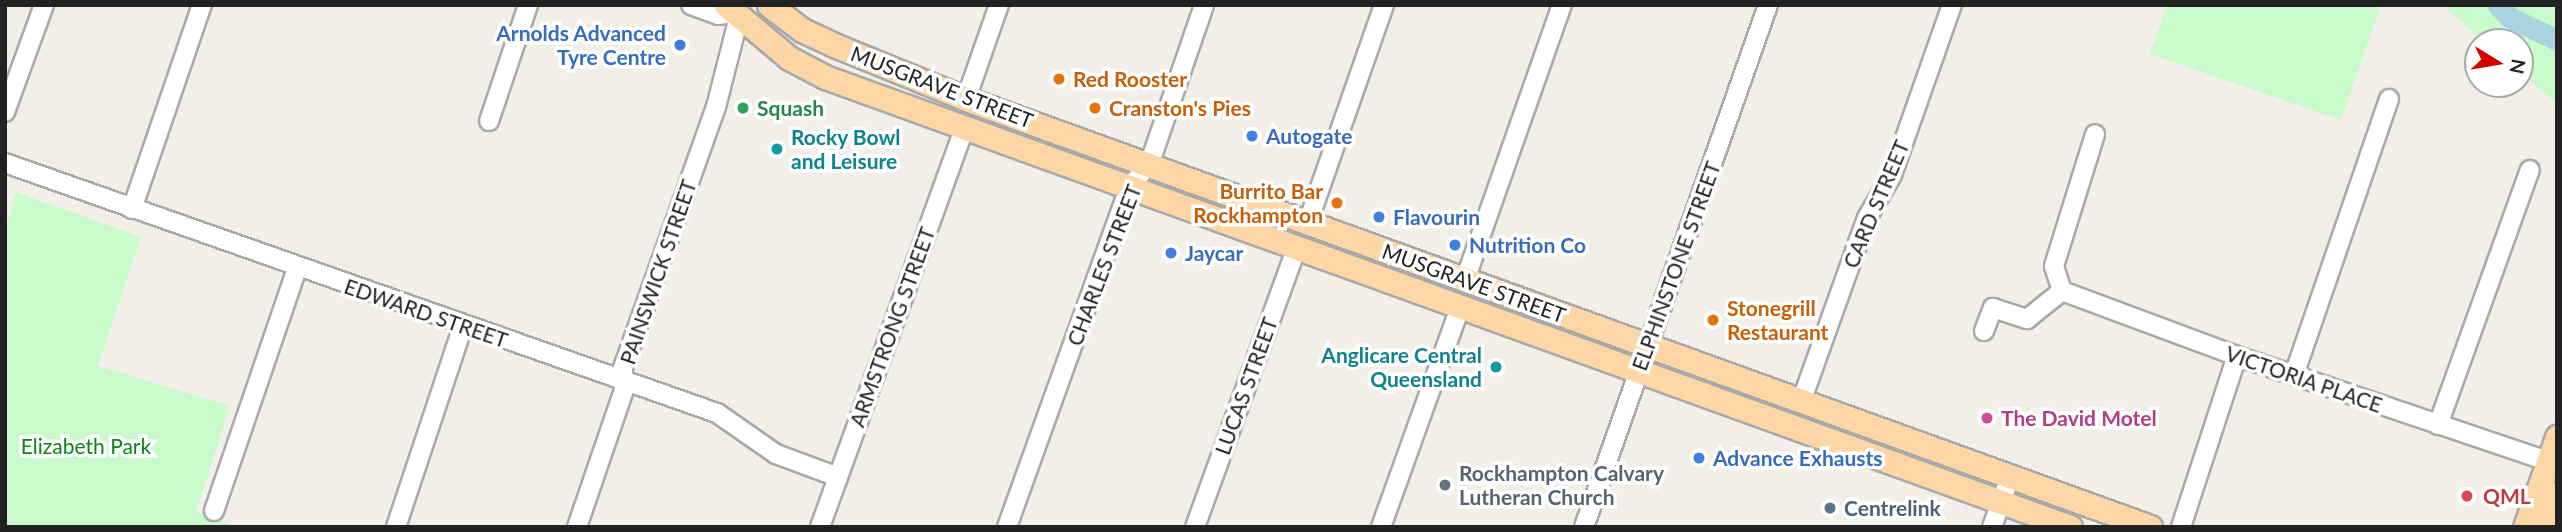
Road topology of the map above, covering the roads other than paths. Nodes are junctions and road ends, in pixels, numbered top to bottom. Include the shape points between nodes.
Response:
1 (44, 5) edge
2 (202, 5) edge
3 (528, 5) edge
4 (691, 5) edge
5 (769, 5) edge
6 (999, 5) edge
7 (1203, 5) edge
8 (1384, 5) edge
9 (1562, 5) edge
10 (1768, 5) edge
11 (1952, 5) edge
12 (733, 12) edge
13 (966, 99) junction
14 (2389, 99) dead end
15 (5, 112) edge
16 (489, 121) dead end
17 (965, 127) junction
18 (2095, 134) dead end
19 (5, 163) edge
20 (1149, 165) junction
21 (2530, 170) dead end
22 (1130, 186) junction
23 (132, 209) junction
24 (1308, 222) junction
25 (1297, 246) junction
26 (297, 269) junction
27 (1465, 280) junction
28 (2062, 291) junction
29 (1461, 305) junction
30 (463, 326) junction
31 (1984, 331) dead end
32 (1648, 346) junction
33 (2237, 356) junction
34 (1639, 371) junction
35 (2294, 375) junction
36 (623, 381) junction
37 (1801, 402) junction
38 (2438, 425) junction
39 (2557, 438) edge
40 (2548, 461) junction
41 (838, 477) junction
42 (2010, 477) junction
43 (2557, 494) edge
44 (2001, 503) junction
45 (214, 511) dead end
46 (396, 527) edge
47 (578, 527) edge
48 (820, 527) edge
49 (1007, 527) edge
50 (1195, 527) edge
51 (1381, 527) edge
52 (1584, 527) edge
53 (1992, 527) edge
54 (2070, 527) edge
55 (2150, 527) edge
56 (2181, 527) edge
57 (2525, 527) edge
58 (2546, 527) edge

1 - 15 street
2 - 23 street
3 - 16 street
4 - 12 street via 718,15
5 - 13 main road, MUSGRAVE STREET via 802,30
6 - 13 street
7 - 20 street, CHARLES STREET
8 - 24 street
9 - 27 street
10 - 32 street, ELPHINSTONE STREET
11 - 37 street, CARD STREET via 1892,176 1867,218
12 - 17 main road, MUSGRAVE STREET via 789,58 825,77
12 - 36 street, PAINSWICK STREET via 716,107 623,368
13 - 20 main road, MUSGRAVE STREET
14 - 35 street
17 - 22 main road, MUSGRAVE STREET
17 - 41 street, ARMSTRONG STREET
18 - 28 street via 2054,266
19 - 23 street, EDWARD STREET
20 - 22 street, CHARLES STREET
20 - 24 main road, MUSGRAVE STREET
21 - 38 street
22 - 25 main road, MUSGRAVE STREET
22 - 49 street, CHARLES STREET
23 - 26 street, EDWARD STREET
24 - 27 main road, MUSGRAVE STREET
25 - 29 main road, MUSGRAVE STREET
25 - 50 street, LUCAS STREET
26 - 30 street, EDWARD STREET
26 - 45 street
27 - 32 main road, MUSGRAVE STREET
28 - 31 street via 2027,319 1993,308
28 - 33 street, VICTORIA PLACE
29 - 34 main road, MUSGRAVE STREET
29 - 51 street
30 - 36 street, EDWARD STREET
30 - 46 street
32 - 34 street, ELPHINSTONE STREET
32 - 37 main road, MUSGRAVE STREET
33 - 35 street, VICTORIA PLACE
33 - 56 street
34 - 44 main road, MUSGRAVE STREET
34 - 52 street, ELPHINSTONE STREET
35 - 38 street, VICTORIA PLACE
36 - 41 street, EDWARD STREET via 717,413 776,454
36 - 47 street, PAINSWICK STREET via 624,390
37 - 42 main road, MUSGRAVE STREET
38 - 40 street, VICTORIA PLACE
39 - 40 main road
40 - 57 main road
41 - 48 street, ARMSTRONG STREET
42 - 44 street
42 - 55 main road, MUSGRAVE STREET
43 - 58 main road
44 - 53 street
44 - 54 main road, MUSGRAVE STREET

